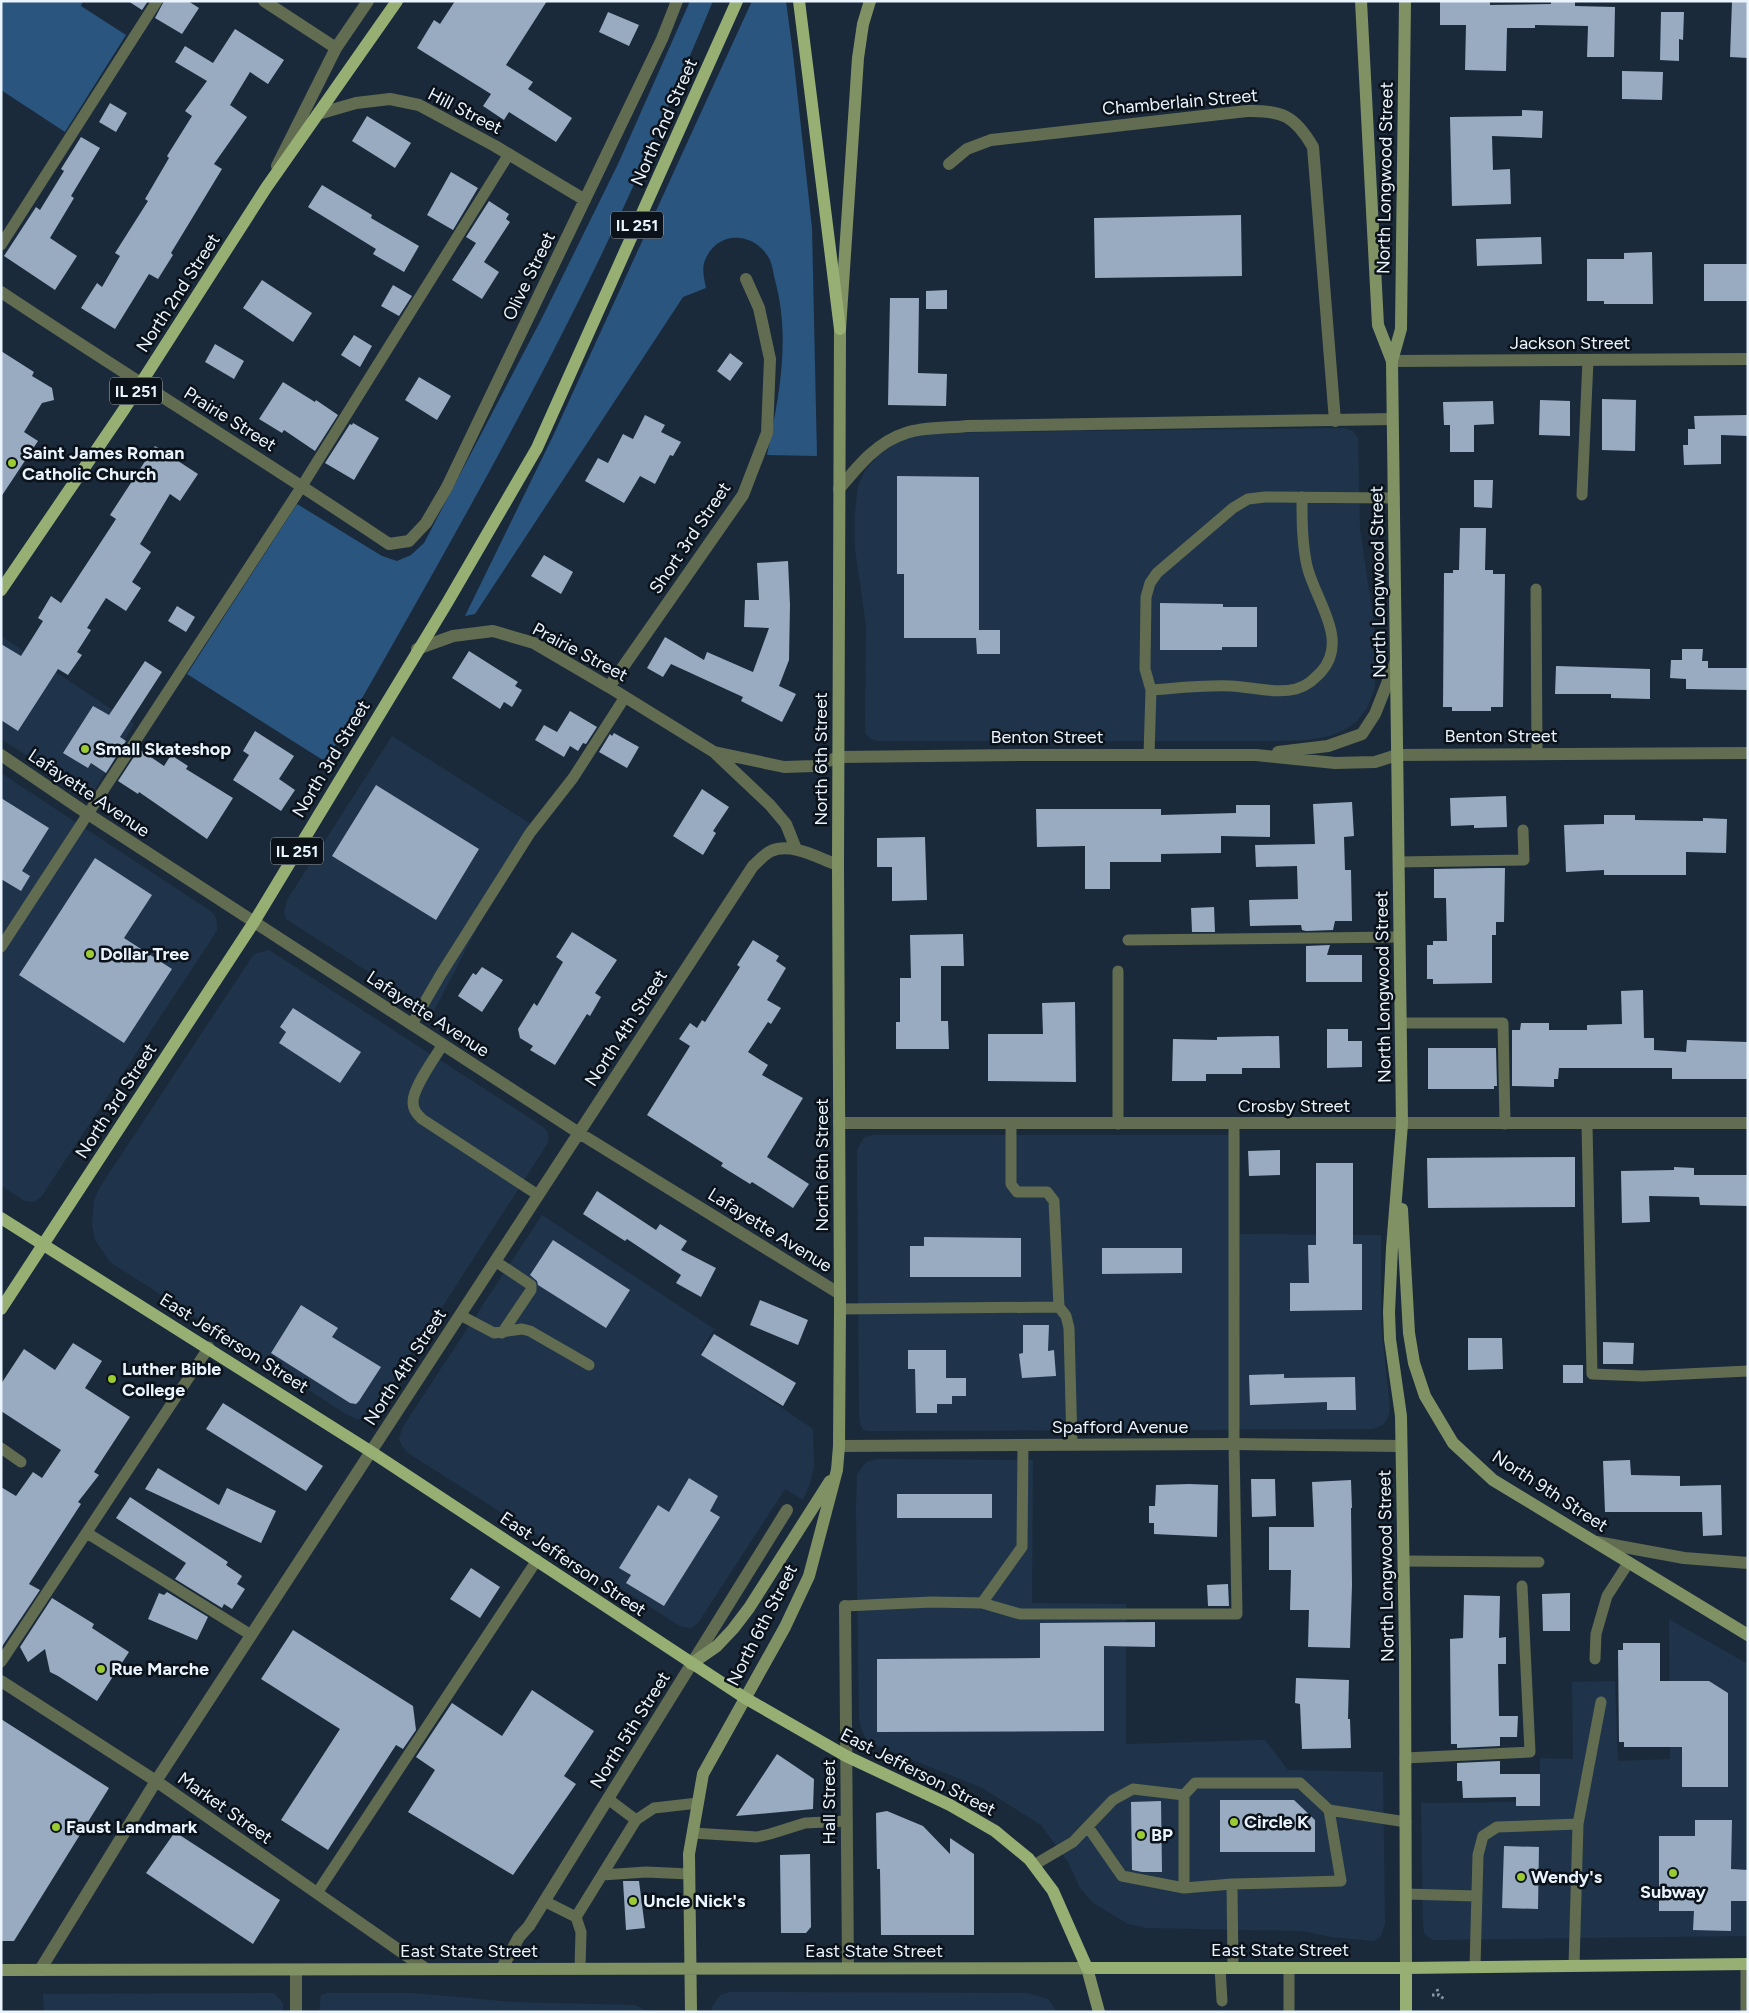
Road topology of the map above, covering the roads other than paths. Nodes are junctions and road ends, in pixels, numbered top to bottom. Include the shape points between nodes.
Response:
1 (157, 1) edge
2 (264, 1) edge
3 (368, 1) edge
4 (397, 1) edge
5 (677, 1) edge
6 (737, 1) edge
7 (799, 1) edge
8 (870, 1) edge
9 (1361, 1) edge
10 (1405, 1) edge
11 (336, 48) junction
12 (318, 114) junction
13 (509, 154) junction
14 (948, 164) dead end
15 (266, 188) junction
16 (585, 200) junction
17 (1, 245) edge
18 (746, 279) dead end
19 (1, 292) edge
20 (840, 329) junction
21 (1748, 359) edge
22 (1588, 360) junction
23 (1392, 361) junction
24 (141, 383) junction
25 (1392, 419) junction
26 (1336, 421) junction
27 (536, 448) joint
28 (302, 486) junction
29 (839, 489) junction
30 (1582, 495) dead end
31 (1302, 497) junction
32 (1394, 498) junction
33 (389, 544) joint
34 (1536, 589) dead end
35 (1, 590) edge
36 (417, 649) junction
37 (1397, 658) junction
38 (609, 687) junction
39 (1151, 690) junction
40 (626, 697) junction
41 (714, 752) junction
42 (1748, 753) edge
43 (1397, 754) junction
44 (1537, 754) junction
45 (1, 755) edge
46 (1149, 755) junction
47 (1256, 755) junction
48 (839, 757) junction
49 (88, 814) junction
50 (1523, 830) dead end
51 (796, 849) junction
52 (1398, 862) junction
53 (838, 865) junction
54 (254, 922) junction
55 (1399, 937) junction
56 (1128, 940) dead end
57 (1, 947) edge
58 (1118, 971) dead end
59 (1401, 1023) junction
60 (412, 1024) junction
61 (443, 1044) junction
62 (839, 1123) junction
63 (1011, 1123) junction
64 (1748, 1123) edge
65 (1118, 1124) junction
66 (1234, 1124) junction
67 (1402, 1124) junction
68 (1505, 1124) junction
69 (1587, 1124) junction
70 (579, 1133) junction
71 (1400, 1164) junction
72 (538, 1194) junction
73 (1, 1218) edge
74 (44, 1245) junction
75 (1404, 1256) joint
76 (495, 1261) junction
77 (840, 1294) junction
78 (1059, 1307) junction
79 (1, 1309) edge
80 (840, 1309) junction
81 (460, 1315) junction
82 (502, 1333) junction
83 (209, 1347) junction
84 (589, 1365) dead end
85 (1748, 1371) edge
86 (1072, 1444) junction
87 (1234, 1444) junction
88 (1023, 1445) junction
89 (839, 1446) junction
90 (1401, 1446) junction
91 (1, 1448) edge
92 (370, 1451) junction
93 (21, 1462) dead end
94 (837, 1470) junction
95 (787, 1510) dead end
96 (87, 1533) junction
97 (1597, 1542) junction
98 (536, 1560) junction
99 (1404, 1561) junction
100 (1539, 1562) dead end
101 (1628, 1562) junction
102 (1748, 1563) edge
103 (1522, 1586) dead end
104 (982, 1603) junction
105 (845, 1606) joint
106 (251, 1635) junction
107 (1748, 1635) edge
108 (1595, 1659) dead end
109 (1, 1662) edge
110 (691, 1664) junction
111 (1, 1681) edge
112 (745, 1698) junction
113 (1601, 1702) dead end
114 (846, 1756) junction
115 (1405, 1758) junction
116 (156, 1781) junction
117 (1184, 1795) junction
118 (608, 1799) junction
119 (698, 1802) junction
120 (1329, 1810) junction
121 (636, 1820) junction
122 (847, 1821) junction
123 (1406, 1822) junction
124 (1578, 1824) junction
125 (1088, 1827) junction
126 (693, 1833) junction
127 (1034, 1865) junction
128 (689, 1874) junction
129 (602, 1875) junction
130 (1232, 1884) junction
131 (1184, 1888) junction
132 (317, 1893) junction
133 (1406, 1894) junction
134 (1476, 1896) junction
135 (544, 1900) junction
136 (576, 1916) junction
137 (1747, 1964) edge
138 (1574, 1965) junction
139 (1475, 1967) junction
140 (502, 1968) junction
141 (580, 1968) junction
142 (691, 1968) junction
143 (848, 1968) junction
144 (1087, 1968) junction
145 (1226, 1968) junction
146 (1288, 1968) junction
147 (1406, 1968) junction
148 (426, 1969) junction
149 (1, 1970) edge
150 (40, 1970) junction
151 (296, 1970) junction
152 (1222, 2001) dead end
153 (296, 2012) edge
154 (691, 2012) edge
155 (1099, 2012) edge
156 (1289, 2012) edge
157 (1406, 2012) edge
158 (1746, 2012) edge

1 - 17 lane
2 - 11 street
3 - 11 street, North 2nd Street
4 - 12 main road, North 2nd Street / IL 251
5 - 16 street, Olive Street
6 - 27 main road, North 2nd Street / IL 251
7 - 20 main road
8 - 20 main road, North 6th Street via 858,58
9 - 23 main road via 1378,325
10 - 23 main road, North Longwood Street via 1401,329
11 - 15 street, North 2nd Street
12 - 13 street, Hill Street via 356,103 390,99 419,105
12 - 15 main road, North 2nd Street / IL 251
13 - 16 street, Hill Street
13 - 28 lane
14 - 26 street, Chamberlain Street via 967,149 991,140 1247,111 1266,110 1285,115 1303,129 1313,146
15 - 24 main road, North 2nd Street / IL 251
16 - 33 street, Olive Street via 447,487 426,523 409,542
18 - 38 street, Short 3rd Street via 759,308 770,359 766,433 742,495
19 - 24 street, Prairie Street
20 - 29 main road, North 6th Street
21 - 22 street, Jackson Street
22 - 23 street, Jackson Street
22 - 30 lane
23 - 25 main road, North Longwood Street
24 - 28 street, Prairie Street
24 - 35 main road, North 2nd Street / IL 251
25 - 26 street
25 - 32 main road, North Longwood Street
26 - 29 street via 968,426 907,432 883,444 860,463
27 - 36 main road, North 3rd Street / IL 251
28 - 33 street, Prairie Street
28 - 49 lane
29 - 48 main road, North 6th Street
31 - 32 lane
31 - 39 lane via 1248,499 1157,573 1146,596 1145,669
31 - 39 lane via 1307,567 1334,645 1327,665 1311,683 1295,689 1193,686
32 - 37 main road, North Longwood Street
34 - 44 lane
36 - 38 street, Prairie Street via 454,636 493,631 534,643
36 - 54 main road, North 3rd Street / IL 251
37 - 43 main road, North Longwood Street
37 - 47 street, Benton Street via 1375,714 1362,734 1328,746
38 - 40 street, Prairie Street
39 - 46 lane
40 - 41 street, Prairie Street
40 - 60 lane via 573,778 530,833
41 - 48 street, Prairie Street via 784,767 814,766
41 - 51 street, Prairie Street via 770,805 786,824
42 - 44 street, Benton Street
43 - 44 street, Benton Street
43 - 47 street, Benton Street via 1375,762 1335,763
43 - 52 main road, North Longwood Street
45 - 49 street, Lafayette Avenue
46 - 47 street, Benton Street
46 - 48 street, Benton Street
48 - 53 main road, North 6th Street
49 - 54 street, Lafayette Avenue
49 - 57 lane
50 - 52 lane via 1524,860
51 - 53 street, North 4th Street
51 - 70 street, North 4th Street via 781,848 769,852 753,866
52 - 55 main road, North Longwood Street
53 - 62 main road, North 6th Street
54 - 60 street, Lafayette Avenue
54 - 74 main road, North 3rd Street / IL 251
55 - 56 lane
55 - 59 main road, North Longwood Street
58 - 65 lane
59 - 67 main road, North Longwood Street
59 - 68 lane via 1503,1023
60 - 61 street, Lafayette Avenue
61 - 70 street, Lafayette Avenue
61 - 72 lane via 414,1093 415,1112
62 - 63 street, Crosby Street
62 - 77 main road, North 6th Street
63 - 65 street, Crosby Street
63 - 78 lane via 1011,1184 1017,1192 1047,1192 1054,1201
64 - 69 street, Crosby Street
65 - 66 street, Crosby Street
66 - 67 street, Crosby Street
66 - 87 lane
67 - 68 street, Crosby Street
67 - 71 main road, North Longwood Street
68 - 69 street, Crosby Street
69 - 85 lane via 1592,1374 1643,1376
70 - 72 street, North 4th Street
70 - 77 street, Lafayette Avenue
71 - 75 main road, North Longwood Street
71 - 90 main road, North Longwood Street via 1389,1312 1401,1416
72 - 76 street, North 4th Street
73 - 74 main road, East Jefferson Street
74 - 79 main road, North 3rd Street / IL 251
74 - 83 main road, East Jefferson Street
75 - 97 main road, North 9th Street via 1408,1333 1414,1362 1425,1396 1453,1444 1493,1480
76 - 81 street, North 4th Street
76 - 82 lane via 531,1285 531,1290
77 - 80 main road, North 6th Street
78 - 80 lane
78 - 86 lane via 1069,1328
80 - 89 main road, North 6th Street
81 - 82 lane via 488,1331
81 - 92 street, North 4th Street
82 - 84 lane via 530,1330
83 - 92 main road, East Jefferson Street
83 - 96 lane
86 - 87 street, Spafford Avenue
86 - 88 street, Spafford Avenue
87 - 90 street, Spafford Avenue
87 - 104 lane via 1237,1614 1020,1614
88 - 89 street, Spafford Avenue
88 - 104 lane via 1022,1547
89 - 94 main road, North 6th Street
90 - 99 main road, North Longwood Street
91 - 93 lane
92 - 98 main road, East Jefferson Street
92 - 106 street, North 4th Street
94 - 110 main road via 749,1608 717,1646
94 - 112 main road, North 6th Street via 809,1576
95 - 110 street, North 5th Street
96 - 106 lane
96 - 109 lane
97 - 101 main road, North 9th Street
97 - 102 street via 1684,1558
98 - 110 main road, East Jefferson Street
98 - 132 lane
99 - 100 lane
99 - 115 main road, North Longwood Street
101 - 107 main road, North 9th Street
101 - 108 lane via 1607,1596 1596,1634
103 - 115 lane via 1530,1752
104 - 105 lane
105 - 114 street, Hall Street
106 - 116 street, North 4th Street
110 - 112 main road, East Jefferson Street
110 - 118 street, North 5th Street
111 - 116 street, Market Street
112 - 114 main road, East Jefferson Street
112 - 119 main road, North 6th Street via 703,1774
113 - 124 lane
114 - 122 street, Hall Street
114 - 127 main road, East Jefferson Street via 950,1805 996,1831
115 - 123 main road, North Longwood Street
116 - 132 street, Market Street
116 - 150 street, North 4th Street
117 - 120 lane via 1195,1783 1300,1783
117 - 125 lane via 1133,1789 1113,1800
117 - 131 lane
118 - 121 lane
118 - 135 street, North 5th Street
119 - 121 lane via 654,1808
119 - 126 main road, North 6th Street
120 - 123 lane
120 - 130 lane via 1341,1881
121 - 129 lane
122 - 126 lane via 805,1823 757,1837
122 - 143 street, Hall Street
123 - 133 main road, North Longwood Street
124 - 134 lane via 1497,1827 1483,1836 1478,1855
124 - 138 lane
125 - 127 lane via 1073,1842
125 - 131 lane via 1122,1876
126 - 128 main road, North 6th Street
127 - 144 main road, East Jefferson Street via 1053,1891
128 - 129 lane
128 - 142 main road, North 6th Street
129 - 136 lane
130 - 131 lane
130 - 145 lane
132 - 148 street, Market Street
133 - 134 lane
133 - 147 main road, North Longwood Street
134 - 139 lane
135 - 136 lane
135 - 140 street, North 5th Street
136 - 141 lane via 581,1932
137 - 138 main road, East State Street
137 - 158 lane
138 - 139 main road, East State Street
139 - 147 main road, East State Street
140 - 141 main road, East State Street
140 - 148 main road, East State Street
141 - 142 main road, East State Street
142 - 143 main road, East State Street
142 - 154 main road, North 6th Street
143 - 144 main road, East State Street
144 - 145 main road, East State Street
144 - 155 main road
145 - 146 main road, East State Street
145 - 152 lane
146 - 147 main road, East State Street
146 - 156 lane
147 - 157 main road
148 - 151 main road, East State Street
149 - 150 main road, East State Street
150 - 151 main road, East State Street
151 - 153 street

